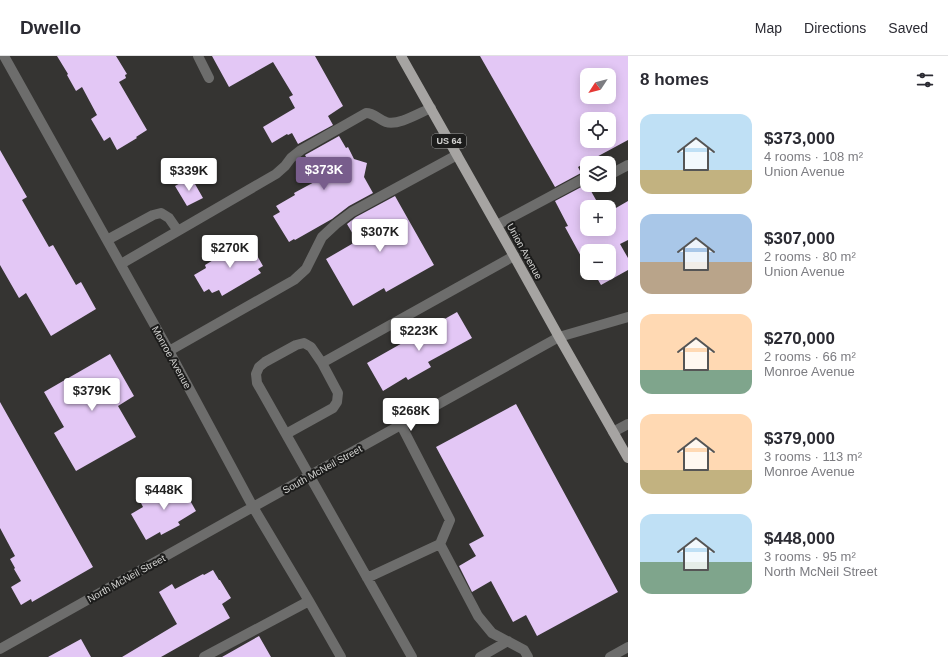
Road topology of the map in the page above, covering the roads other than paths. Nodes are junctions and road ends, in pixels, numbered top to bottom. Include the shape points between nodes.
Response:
1 (4, 56) edge
2 (198, 56) edge
3 (401, 56) edge
4 (209, 78) dead end
5 (431, 108) junction
6 (457, 155) junction
7 (628, 165) edge
8 (616, 171) edge
9 (580, 181) edge
10 (497, 225) junction
11 (178, 231) junction
12 (107, 240) junction
13 (514, 256) junction
14 (120, 264) junction
15 (628, 317) edge
16 (559, 337) junction
17 (169, 352) junction
18 (322, 363) junction
19 (401, 424) junction
20 (628, 424) edge
21 (613, 432) junction
22 (286, 434) junction
23 (628, 458) edge
24 (309, 476) junction
25 (253, 507) junction
26 (440, 544) junction
27 (367, 578) junction
28 (309, 601) junction
29 (508, 641) junction
30 (628, 647) edge
31 (0, 649) edge
32 (204, 657) edge
33 (341, 657) edge
34 (412, 657) edge
35 (480, 657) edge
36 (528, 657) edge
37 (610, 657) edge

1 - 12 street, Monroe Avenue
2 - 4 street
3 - 5 main road, Union Avenue / US 64
5 - 6 main road, Union Avenue / US 64
5 - 11 street via 398,123 387,123 371,113 366,113 301,150 276,174
6 - 10 main road, Union Avenue / US 64
6 - 17 street via 352,212 322,237 306,268 294,280
7 - 8 street
9 - 10 street
10 - 13 main road, Union Avenue / US 64
11 - 12 street via 169,218 161,213
11 - 14 street
12 - 14 street, Monroe Avenue
13 - 16 main road, Union Avenue / US 64
13 - 18 street
14 - 17 street, Monroe Avenue
15 - 16 street, South McNeil Street
16 - 19 street, South McNeil Street
16 - 21 main road, Union Avenue / US 64
17 - 25 street, Monroe Avenue
18 - 22 street via 338,393 337,402 333,408
18 - 22 street via 311,347 304,343 296,344 259,368 256,383
19 - 24 street, South McNeil Street
19 - 26 street via 450,520
20 - 21 street
21 - 23 main road, Union Avenue / US 64
22 - 24 street
24 - 25 street, South McNeil Street
24 - 27 street
25 - 28 street, Monroe Avenue
25 - 31 street, North McNeil Street
26 - 27 street
26 - 29 street via 478,616 492,633
27 - 34 street
28 - 32 street
28 - 33 street, Monroe Avenue
29 - 35 street
29 - 36 street via 524,650
30 - 37 street

